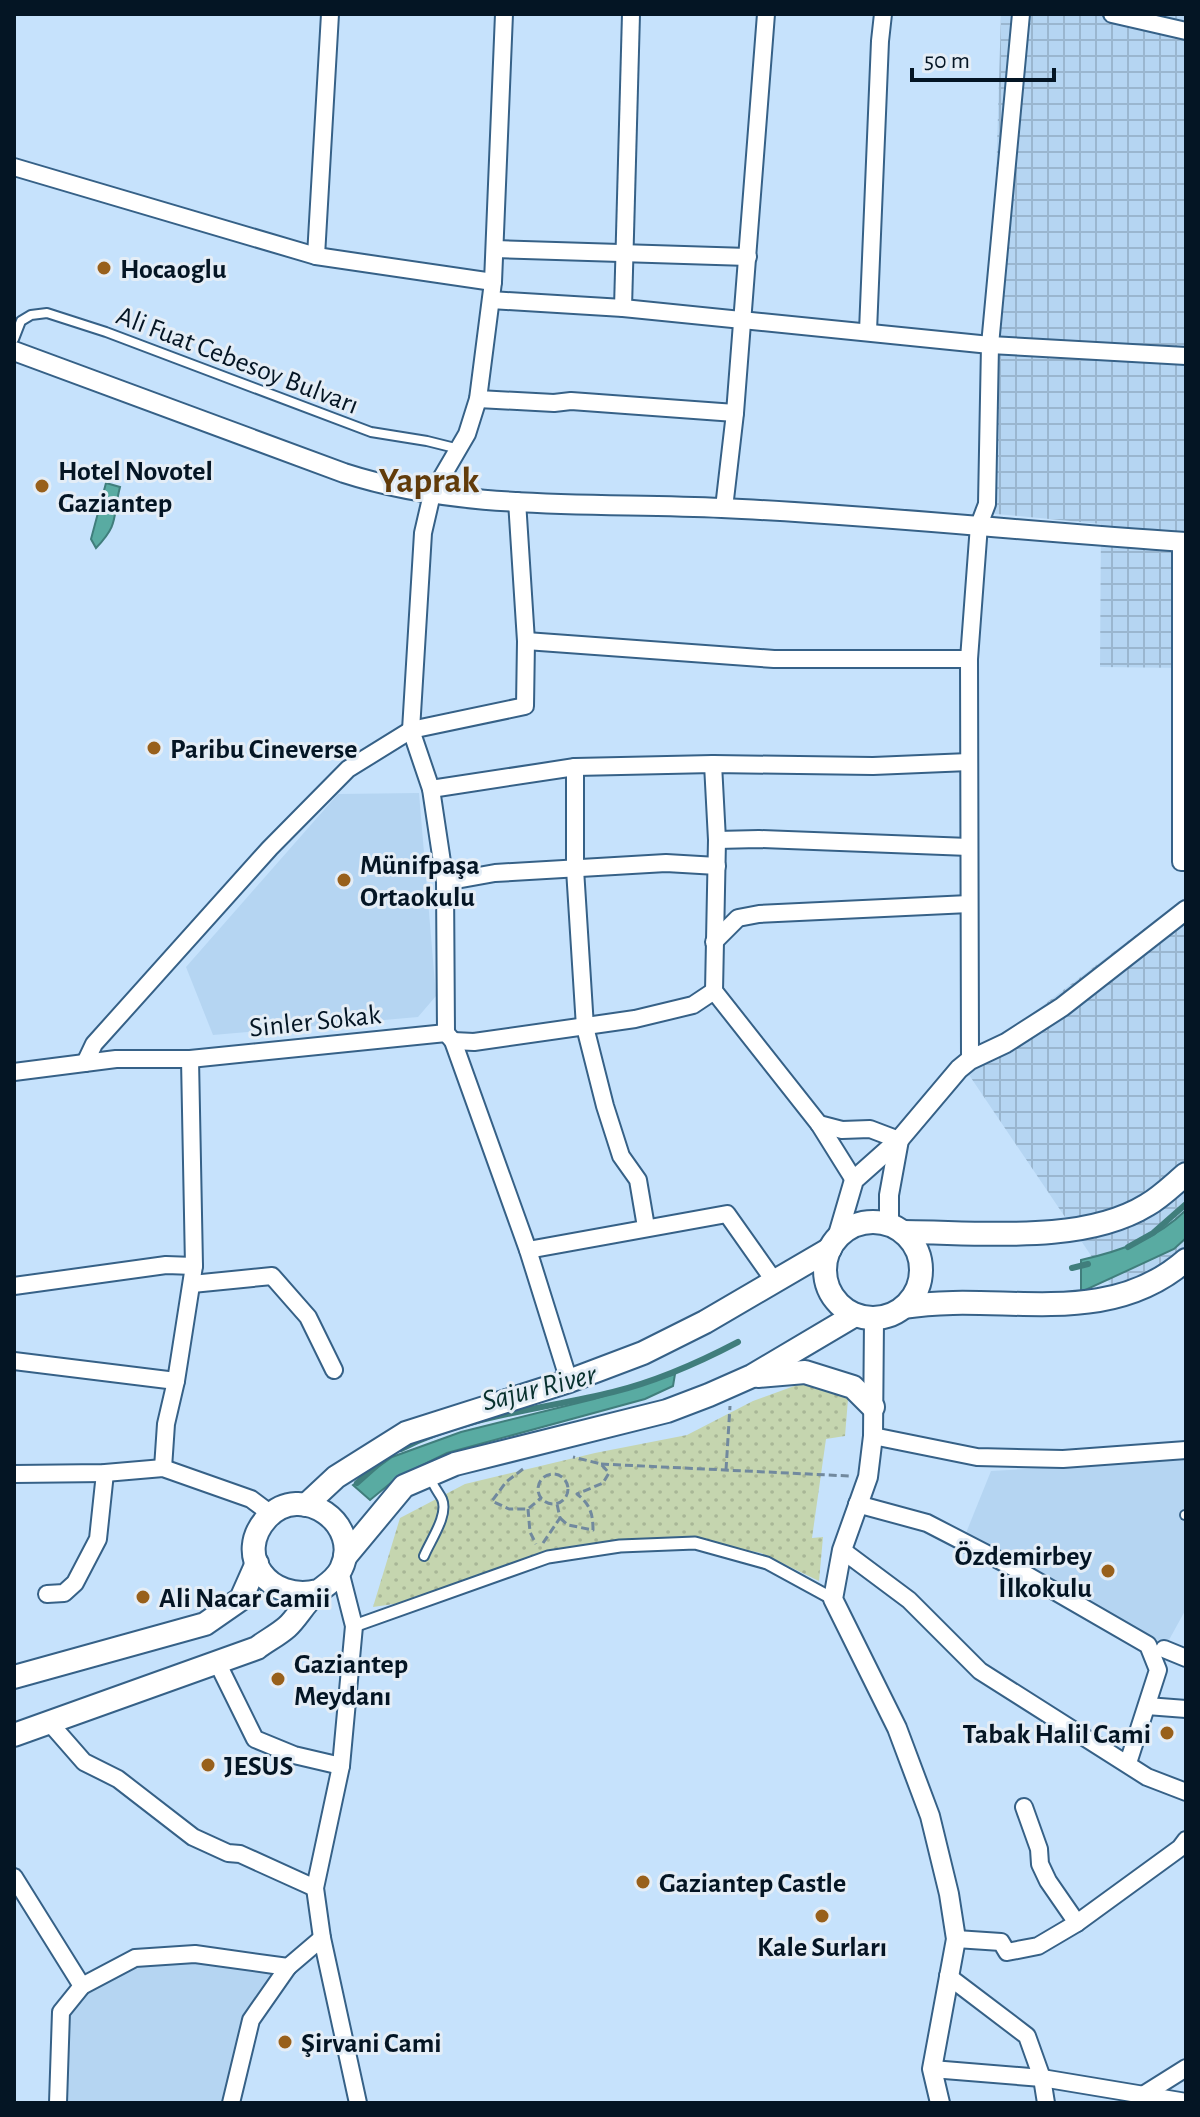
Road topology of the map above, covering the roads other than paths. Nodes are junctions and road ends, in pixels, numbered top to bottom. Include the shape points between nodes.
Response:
1 (330, 14) edge
2 (504, 14) edge
3 (631, 14) edge
4 (766, 14) edge
5 (883, 14) edge
6 (1021, 14) edge
7 (1112, 14) edge
8 (1186, 31) edge
9 (14, 167) edge
10 (495, 249) junction
11 (623, 253) junction
12 (316, 256) junction
13 (748, 257) junction
14 (492, 291) junction
15 (623, 308) junction
16 (741, 319) junction
17 (868, 331) junction
18 (14, 339) edge
19 (990, 345) junction
20 (19, 354) edge
21 (1186, 356) edge
22 (478, 399) junction
23 (735, 413) junction
24 (459, 449) junction
25 (432, 494) junction
26 (517, 501) junction
27 (724, 508) junction
28 (979, 525) junction
29 (1184, 542) edge
30 (526, 641) junction
31 (969, 659) junction
32 (411, 730) junction
33 (969, 762) junction
34 (713, 764) junction
35 (575, 767) junction
36 (431, 789) junction
37 (717, 840) junction
38 (969, 847) junction
39 (1186, 862) edge
40 (717, 866) junction
41 (575, 869) junction
42 (445, 882) junction
43 (969, 904) junction
44 (1186, 910) edge
45 (714, 942) junction
46 (714, 991) junction
47 (585, 1027) junction
48 (450, 1037) junction
49 (190, 1059) junction
50 (970, 1060) junction
51 (85, 1063) junction
52 (14, 1072) edge
53 (819, 1124) junction
54 (899, 1140) junction
55 (1186, 1174) edge
56 (854, 1180) junction
57 (646, 1227) junction
58 (896, 1228) junction
59 (833, 1243) junction
60 (528, 1250) junction
61 (1186, 1260) edge
62 (194, 1266) junction
63 (775, 1282) junction
64 (192, 1284) junction
65 (14, 1286) edge
66 (904, 1307) junction
67 (865, 1317) junction
68 (14, 1361) edge
69 (334, 1370) dead end
70 (752, 1376) junction
71 (176, 1381) junction
72 (569, 1381) junction
73 (873, 1407) junction
74 (873, 1436) junction
75 (1186, 1450) edge
76 (163, 1468) junction
77 (105, 1473) junction
78 (14, 1474) edge
79 (429, 1475) junction
80 (857, 1504) junction
81 (306, 1505) junction
82 (271, 1514) junction
83 (842, 1550) junction
84 (424, 1556) dead end
85 (257, 1563) junction
86 (343, 1564) junction
87 (318, 1591) junction
88 (47, 1594) dead end
89 (833, 1599) junction
90 (354, 1626) junction
91 (1164, 1649) dead end
92 (1186, 1658) edge
93 (217, 1662) junction
94 (14, 1677) edge
95 (1147, 1706) junction
96 (1186, 1709) edge
97 (49, 1722) junction
98 (14, 1735) edge
99 (1128, 1763) junction
100 (341, 1766) junction
101 (1186, 1792) edge
102 (1024, 1807) dead end
103 (1186, 1840) edge
104 (14, 1877) edge
105 (315, 1888) junction
106 (1077, 1923) junction
107 (322, 1938) junction
108 (956, 1939) junction
109 (288, 1967) junction
110 (948, 1976) junction
111 (82, 1986) junction
112 (1186, 2068) edge
113 (932, 2069) junction
114 (1042, 2078) junction
115 (1143, 2095) junction
116 (1185, 2102) edge
117 (58, 2103) edge
118 (231, 2103) edge
119 (358, 2103) edge
120 (940, 2103) edge
121 (1046, 2103) edge

1 - 12 street
2 - 10 street
3 - 11 street
4 - 13 street
5 - 17 street
6 - 19 street
7 - 8 street
9 - 12 street
10 - 11 street
10 - 14 street
11 - 13 street
11 - 15 street
12 - 14 street
13 - 16 street
14 - 15 street
14 - 22 street
15 - 16 street
16 - 17 street
16 - 23 street
17 - 19 street
18 - 24 lane, Ali Fuat Cebesoy Bulvarı via 21,321 47,313 371,432
19 - 21 street
19 - 28 street via 987,504
20 - 25 street via 344,473
22 - 23 street
22 - 24 street
23 - 27 street
24 - 25 street
25 - 26 street
25 - 32 street via 423,533
26 - 27 street
26 - 30 street
27 - 28 street
28 - 29 street
28 - 31 street
29 - 39 street via 1181,862
30 - 31 street via 774,659
30 - 32 street via 525,706
31 - 33 street
32 - 36 street
32 - 51 street via 348,769 270,848 94,1044
33 - 34 street
33 - 38 street
34 - 35 street
34 - 37 street
35 - 36 street
35 - 41 street
36 - 42 street
37 - 38 street
37 - 40 street
38 - 43 street
40 - 41 street via 666,863
40 - 45 street
41 - 42 street
41 - 47 street
42 - 48 street
43 - 45 street via 759,914 738,918
43 - 50 street
44 - 50 street via 1062,1007
45 - 46 street
46 - 47 street, Sinler Sokak via 693,1005
46 - 53 street
47 - 48 street, Sinler Sokak via 474,1042
47 - 57 street via 621,1156 638,1180
48 - 49 street, Sinler Sokak
48 - 60 street
49 - 51 street, Sinler Sokak
49 - 62 street
50 - 54 street
51 - 52 street, Sinler Sokak
53 - 54 street via 870,1129
53 - 56 street
54 - 56 street
54 - 58 street via 889,1195
55 - 58 main road via 1148,1205 1099,1226 1046,1232
56 - 59 street
57 - 60 street
57 - 63 street via 727,1214
58 - 59 main road via 861,1223
58 - 66 main road via 913,1242 922,1269 914,1297
59 - 63 main road
59 - 67 main road via 825,1264 831,1295 841,1307
60 - 72 street
61 - 66 main road via 1129,1295 1073,1304
62 - 64 street
62 - 65 street via 166,1265
63 - 72 main road via 643,1353
64 - 69 street via 272,1276 308,1317
64 - 71 street
66 - 67 main road via 890,1316
67 - 70 main road
67 - 73 street
68 - 71 street
70 - 73 main road via 805,1372 853,1387
70 - 79 main road via 667,1411
71 - 76 street
72 - 81 main road via 406,1433 336,1477
73 - 74 street
74 - 75 street via 977,1457 1063,1459
74 - 80 street via 868,1477
76 - 77 street
76 - 82 street via 251,1499
77 - 78 street
77 - 88 street via 98,1539 75,1583 64,1593
79 - 84 lane via 444,1511
79 - 86 main road via 404,1486
80 - 83 street
80 - 95 street via 927,1523 1148,1645 1158,1670
81 - 82 main road via 288,1505
81 - 86 main road via 331,1515 340,1528
82 - 85 main road via 257,1534
83 - 89 street
83 - 99 street via 909,1600 980,1671
85 - 87 main road via 274,1587 303,1595
85 - 94 main road via 241,1599 205,1624
86 - 87 main road via 331,1583
86 - 90 street
87 - 93 main road via 267,1641
89 - 90 street via 767,1563 695,1543 620,1546 548,1557
89 - 108 street via 897,1728 930,1816
90 - 100 street
91 - 92 street
93 - 97 main road
93 - 100 street via 255,1739
95 - 96 street
95 - 99 street
97 - 98 main road
97 - 105 street via 84,1762 118,1779 193,1837
99 - 101 street via 1147,1777
100 - 105 street
102 - 106 street via 1040,1864
103 - 106 street
104 - 111 street
105 - 107 street
106 - 108 street via 1038,1946 1007,1952 1001,1942
107 - 109 street
107 - 119 street
108 - 110 street
109 - 111 street via 195,1954 135,1958
109 - 118 street via 251,2020
110 - 113 street
110 - 114 street via 1027,2036
111 - 117 street via 61,2012
112 - 115 street
113 - 114 street
113 - 120 street
114 - 115 street
114 - 121 street
115 - 116 street

